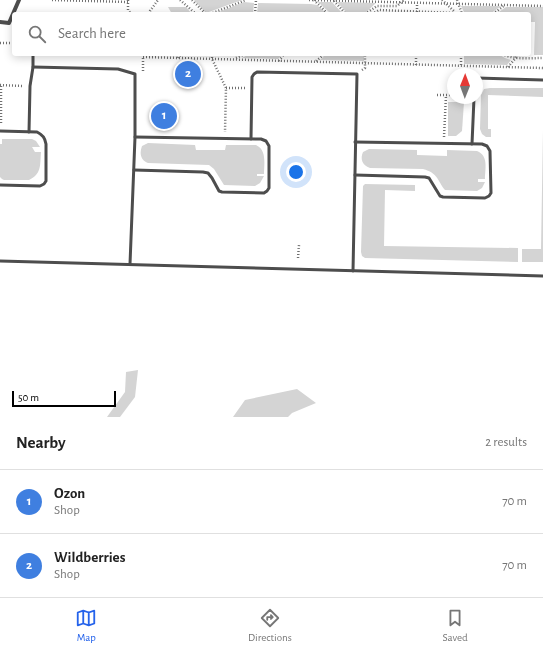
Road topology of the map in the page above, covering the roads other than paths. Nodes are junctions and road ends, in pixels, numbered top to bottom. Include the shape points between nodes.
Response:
1 (19, 0) edge
2 (14, 12) edge
3 (12, 16) edge
4 (0, 22) edge
5 (9, 23) junction
6 (12, 24) edge
7 (33, 56) edge
8 (33, 67) junction
9 (483, 78) edge
10 (543, 80) edge
11 (474, 104) edge
12 (0, 131) edge
13 (29, 132) junction
14 (135, 137) junction
15 (251, 139) junction
16 (355, 142) junction
17 (472, 144) junction
18 (134, 170) junction
19 (355, 175) junction
20 (0, 185) edge
21 (0, 261) edge
22 (130, 264) junction
23 (353, 271) junction
24 (543, 276) edge

1 - 2 street
3 - 5 street
4 - 5 street
5 - 6 lane
7 - 8 lane
8 - 13 lane
8 - 14 lane via 118,69 135,74
9 - 10 lane
11 - 17 lane
12 - 13 lane
13 - 20 lane via 42,134 45,139 46,181 40,186
14 - 15 lane
14 - 18 lane
15 - 16 lane via 252,77 257,72 357,74
15 - 18 lane via 261,139 269,146 270,188 264,193 219,191 208,173 203,172
16 - 17 lane
16 - 19 lane
17 - 19 lane via 482,144 490,151 491,193 485,198 440,196 429,178 425,177
18 - 22 lane
19 - 23 lane
21 - 22 lane
22 - 23 lane
23 - 24 lane

